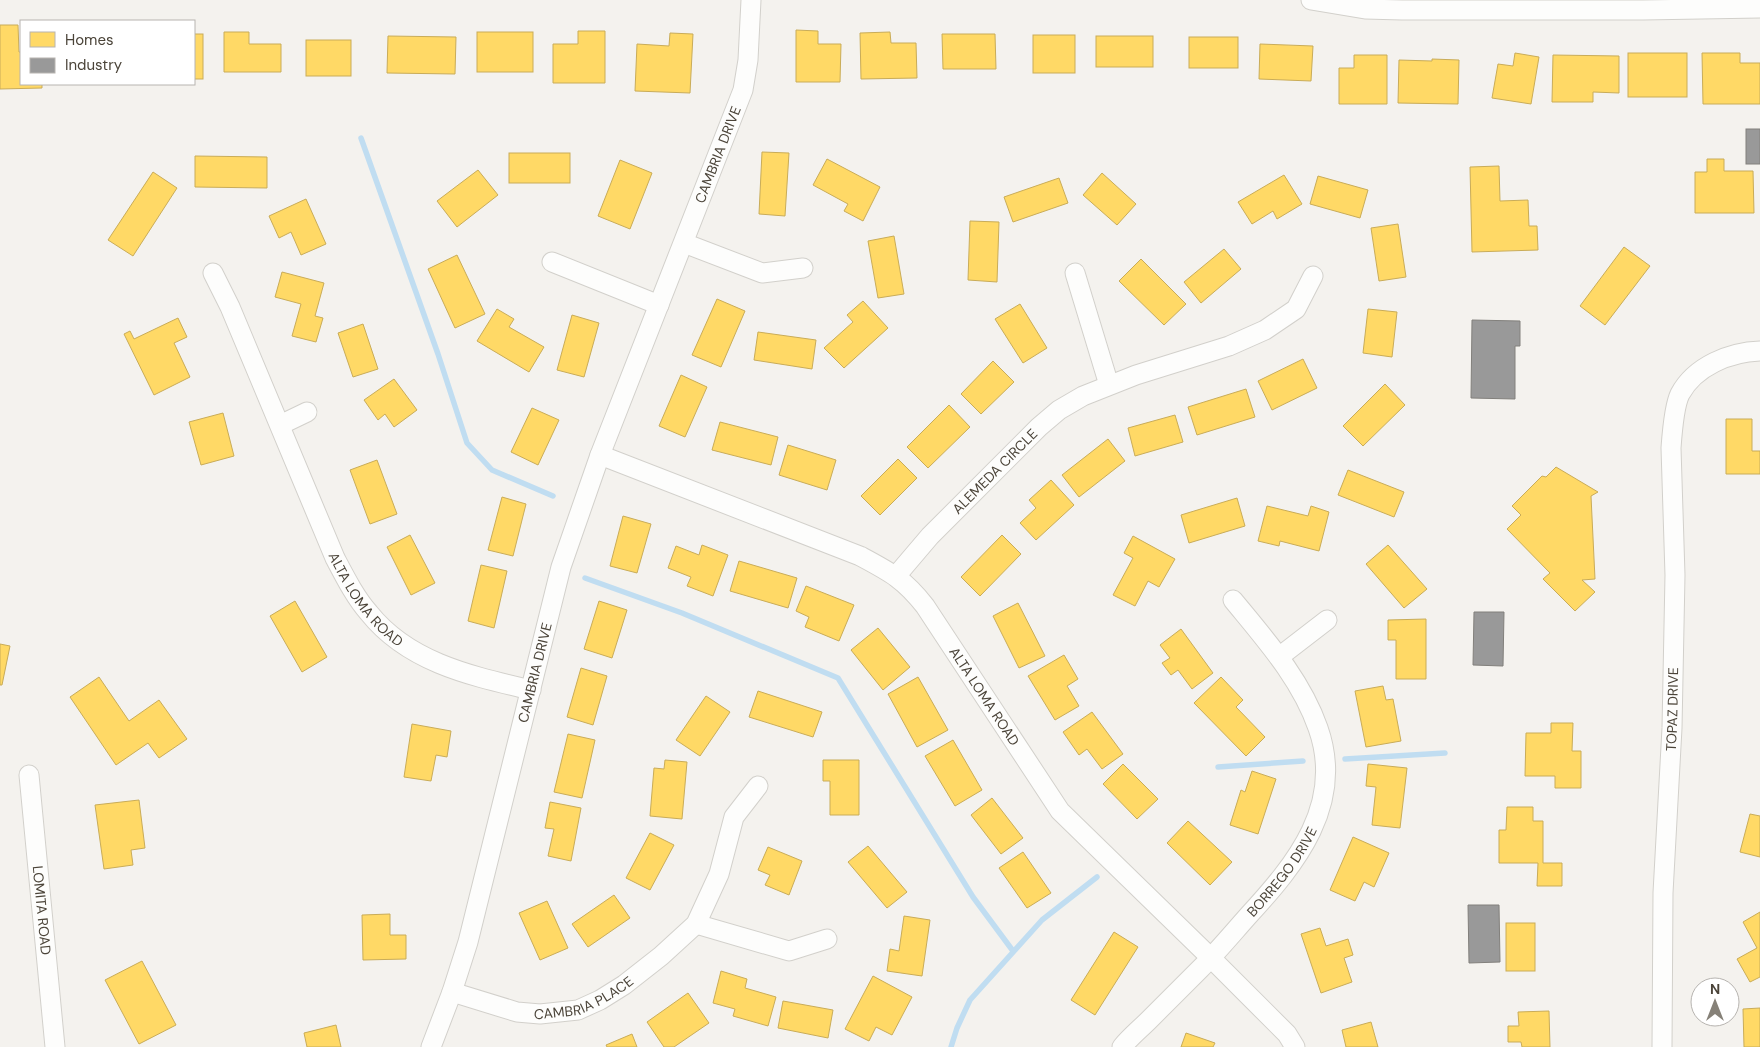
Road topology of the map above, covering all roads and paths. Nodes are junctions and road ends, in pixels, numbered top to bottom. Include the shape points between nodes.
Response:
1 (751, 0) edge
2 (1311, 0) edge
3 (1760, 8) edge
4 (684, 243) junction
5 (552, 262) dead end
6 (803, 268) dead end
7 (213, 273) dead end
8 (1075, 273) dead end
9 (1313, 276) dead end
10 (659, 305) junction
11 (1760, 351) edge
12 (1108, 385) junction
13 (307, 412) dead end
14 (280, 425) junction
15 (600, 456) junction
16 (896, 576) junction
17 (1233, 600) dead end
18 (1327, 620) dead end
19 (1278, 656) junction
20 (531, 690) junction
21 (29, 775) dead end
22 (758, 786) dead end
23 (696, 924) junction
24 (827, 940) dead end
25 (1211, 958) junction
26 (452, 992) junction
27 (55, 1047) edge
28 (430, 1047) edge
29 (1122, 1047) edge
30 (1296, 1047) edge
31 (1662, 1047) edge

1 - 4 street, CAMBRIA DRIVE via 743,90
2 - 3 street via 1364,9 1402,10
4 - 6 street via 762,273
4 - 10 street, CAMBRIA DRIVE
5 - 10 street
7 - 14 street, ALTA LOMA ROAD
8 - 12 street
9 - 12 street, ALEMEDA CIRCLE via 1296,309 1265,330 1229,346
10 - 15 street, CAMBRIA DRIVE
11 - 31 street, TOPAZ DRIVE via 1726,357 1693,377 1679,396 1672,429 1672,728 1663,894
12 - 16 street, ALEMEDA CIRCLE via 1059,410 1039,427 930,536
13 - 14 street
14 - 20 street, ALTA LOMA ROAD via 335,558 369,614 412,650 442,666
15 - 16 street, ALTA LOMA ROAD via 860,556
15 - 20 street, CAMBRIA DRIVE via 561,567
16 - 25 street, ALTA LOMA ROAD via 925,606 1060,811
17 - 19 street, BORREGO DRIVE
18 - 19 street
19 - 25 street, BORREGO DRIVE via 1303,695 1318,729 1326,782 1321,805 1299,855
20 - 26 street, CAMBRIA DRIVE via 468,942
21 - 27 street, LOMITA ROAD
22 - 23 street, CAMBRIA PLACE via 734,817 719,874
23 - 24 street via 789,951
23 - 26 street, CAMBRIA PLACE via 624,985 578,1010 540,1014 517,1012
25 - 29 street, BORREGO DRIVE
25 - 30 street, ALTA LOMA ROAD
26 - 28 street, CAMBRIA DRIVE

